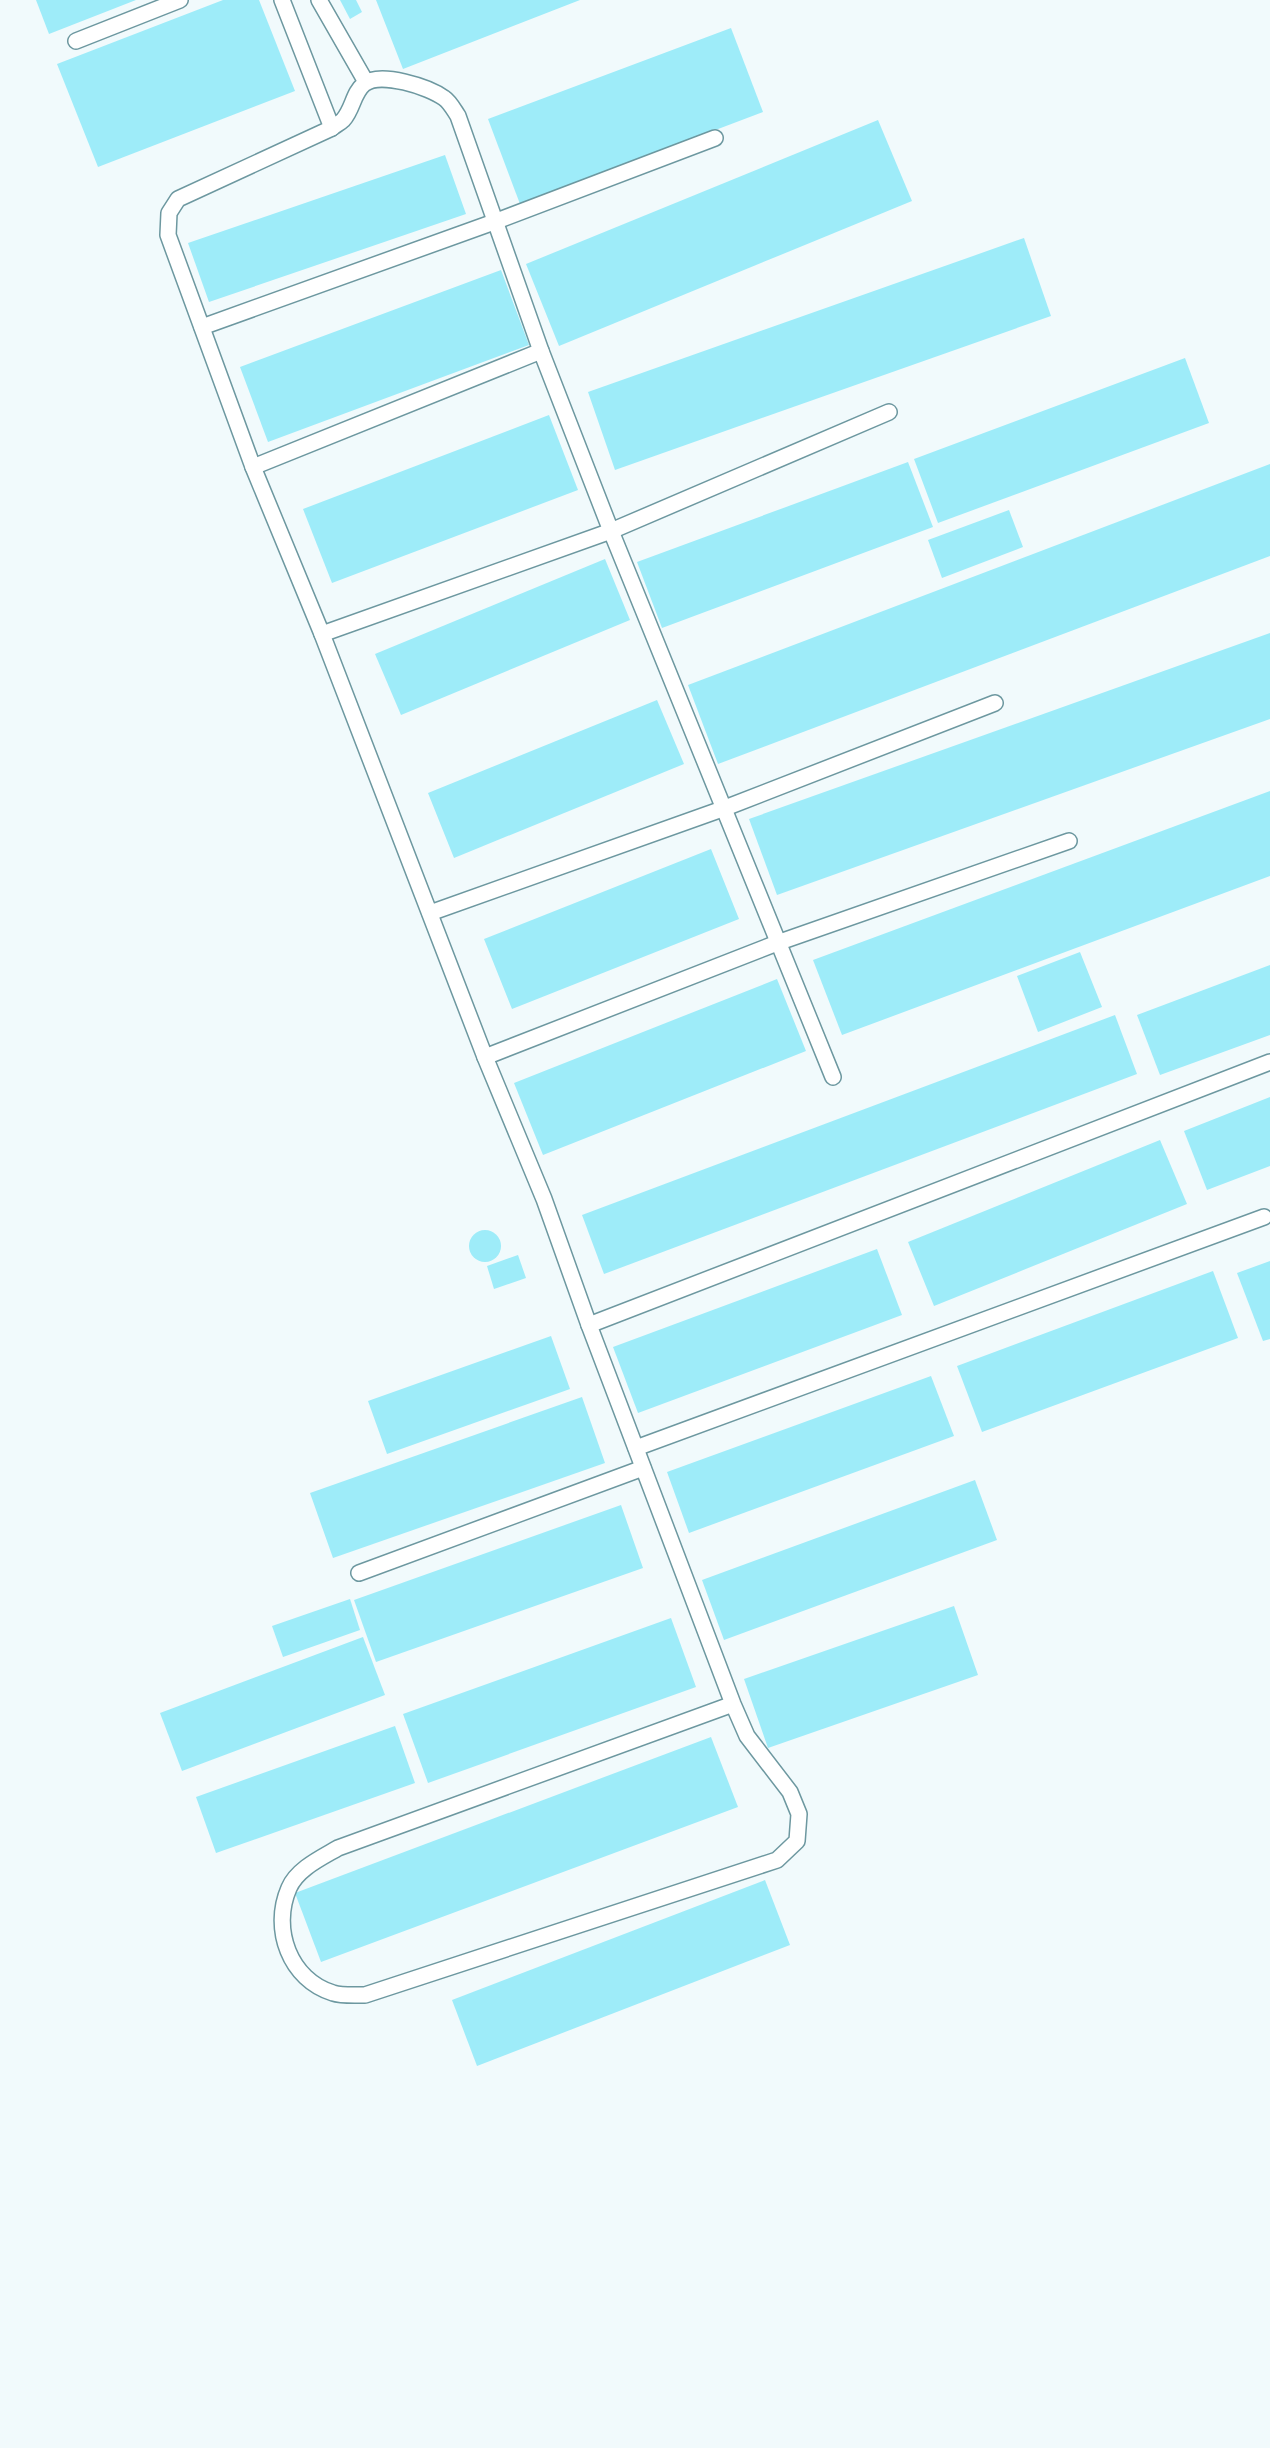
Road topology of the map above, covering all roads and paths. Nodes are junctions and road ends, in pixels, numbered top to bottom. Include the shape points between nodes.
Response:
1 (180, 0) edge
2 (282, 0) edge
3 (320, 0) edge
4 (76, 41) dead end
5 (366, 82) junction
6 (332, 128) junction
7 (715, 138) dead end
8 (495, 222) junction
9 (202, 327) junction
10 (541, 351) junction
11 (889, 412) dead end
12 (253, 467) junction
13 (611, 531) junction
14 (322, 634) junction
15 (995, 703) dead end
16 (725, 807) junction
17 (1070, 841) dead end
18 (430, 913) junction
19 (777, 943) junction
20 (485, 1057) junction
21 (1270, 1062) edge
22 (833, 1077) dead end
23 (1264, 1217) dead end
24 (589, 1325) junction
25 (636, 1448) junction
26 (643, 1468) junction
27 (359, 1573) dead end
28 (733, 1704) junction

1 - 4 lane
2 - 6 lane
3 - 5 lane
5 - 6 lane via 344,119
5 - 8 lane via 391,79 447,99 458,116
6 - 9 lane via 177,199 169,213 168,235
7 - 8 lane
8 - 9 lane
8 - 10 lane
9 - 12 lane
10 - 12 lane
10 - 13 lane
11 - 13 lane
12 - 14 lane
13 - 14 lane
13 - 16 lane
14 - 18 lane
15 - 16 lane
16 - 18 lane
16 - 19 lane
17 - 19 lane
18 - 20 lane
19 - 20 lane
19 - 22 lane
20 - 24 lane via 544,1199
21 - 24 lane
23 - 25 lane
24 - 25 lane
25 - 26 lane
26 - 27 lane
26 - 28 lane
28 - 28 lane via 338,1848 310,1863 289,1887 282,1920 285,1950 306,1980 334,1994 365,1995 777,1860 798,1842 799,1814 790,1791 747,1736

